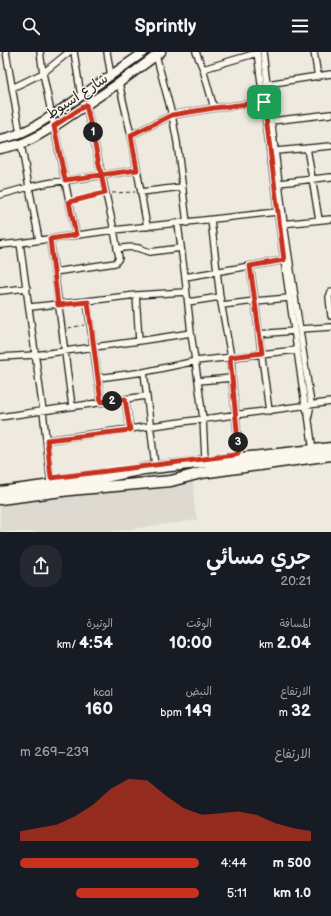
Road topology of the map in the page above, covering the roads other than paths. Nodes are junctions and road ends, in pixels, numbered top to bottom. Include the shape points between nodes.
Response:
1 (6, 52) edge
2 (40, 52) edge
3 (69, 52) edge
4 (74, 52) edge
5 (107, 52) edge
6 (196, 52) edge
7 (259, 52) edge
8 (314, 52) edge
9 (0, 54) edge
10 (140, 54) edge
11 (159, 54) edge
12 (202, 69) junction
13 (43, 72) junction
14 (331, 74) edge
15 (111, 76) junction
16 (318, 77) junction
17 (119, 83) junction
18 (267, 84) junction
19 (12, 88) junction
20 (81, 96) junction
21 (264, 102) junction
22 (86, 105) junction
23 (214, 108) junction
24 (331, 114) edge
25 (52, 115) junction
26 (172, 115) junction
27 (271, 121) junction
28 (54, 126) junction
29 (20, 133) junction
30 (131, 135) junction
31 (4, 139) edge
32 (21, 144) junction
33 (331, 146) edge
34 (9, 148) junction
35 (307, 148) junction
36 (0, 150) edge
37 (276, 151) junction
38 (137, 170) junction
39 (101, 174) junction
40 (331, 177) edge
41 (312, 179) junction
42 (65, 180) junction
43 (279, 183) junction
44 (29, 187) junction
45 (182, 187) junction
46 (141, 192) junction
47 (0, 196) edge
48 (277, 212) junction
49 (331, 219) edge
50 (211, 220) junction
51 (319, 220) junction
52 (187, 223) junction
53 (178, 224) junction
54 (282, 224) junction
55 (147, 227) junction
56 (114, 230) junction
57 (76, 235) junction
58 (50, 239) junction
59 (39, 240) junction
60 (20, 243) junction
61 (0, 245) edge
62 (181, 248) junction
63 (117, 249) junction
64 (284, 260) junction
65 (250, 266) junction
66 (217, 271) junction
67 (54, 272) junction
68 (185, 277) junction
69 (27, 288) junction
70 (0, 291) edge
71 (186, 292) junction
72 (331, 292) edge
73 (136, 295) junction
74 (220, 297) junction
75 (289, 298) junction
76 (255, 301) junction
77 (88, 302) junction
78 (188, 302) junction
79 (58, 305) junction
80 (222, 305) junction
81 (30, 307) junction
82 (331, 316) edge
83 (331, 327) edge
84 (297, 330) junction
85 (191, 333) junction
86 (259, 334) junction
87 (139, 341) junction
88 (94, 347) junction
89 (297, 350) junction
90 (64, 351) junction
91 (262, 353) junction
92 (35, 355) junction
93 (0, 357) edge
94 (230, 357) junction
95 (196, 361) junction
96 (144, 372) junction
97 (98, 378) junction
98 (232, 378) junction
99 (198, 381) junction
100 (146, 396) junction
101 (125, 399) junction
102 (101, 402) junction
103 (331, 402) edge
104 (308, 405) junction
105 (72, 406) junction
106 (44, 411) junction
107 (269, 411) junction
108 (236, 415) junction
109 (0, 417) edge
110 (203, 419) junction
111 (151, 427) junction
112 (130, 430) junction
113 (47, 440) junction
114 (331, 448) edge
115 (313, 453) junction
116 (331, 455) edge
117 (205, 459) junction
118 (175, 465) junction
119 (155, 466) junction
120 (144, 469) junction
121 (171, 481) junction
122 (51, 482) junction
123 (146, 483) junction
124 (0, 492) edge
125 (0, 499) edge

1 - 9 street
1 - 19 street
2 - 13 street
3 - 13 street
4 - 20 street
5 - 15 street
6 - 12 street
7 - 12 street
7 - 18 street
7 - 21 street
8 - 16 street
10 - 15 street, شارع اسيوط
11 - 17 street, شارع اسيوط
11 - 26 street
12 - 23 street
13 - 19 street
13 - 25 street
14 - 16 street
15 - 20 street, شارع اسيوط
16 - 18 street
17 - 22 street, شارع اسيوط
17 - 30 street
18 - 27 street
19 - 29 street
20 - 25 street, شارع اسيوط
21 - 23 street
21 - 48 street
22 - 28 street, شارع اسيوط
22 - 39 street
23 - 26 street
24 - 27 street
25 - 28 street
25 - 29 street, شارع اسيوط
26 - 30 street
26 - 45 street
27 - 37 street
28 - 32 street, شارع اسيوط
28 - 42 street
29 - 31 street, شارع اسيوط
30 - 38 street
31 - 34 street
32 - 34 street, شارع اسيوط
32 - 44 street
33 - 35 street
34 - 36 street, شارع اسيوط
35 - 37 street
35 - 41 street
37 - 43 street
38 - 39 street
38 - 46 street
39 - 42 street
39 - 56 street
40 - 41 street
41 - 43 street
41 - 51 street
42 - 44 street
42 - 57 street
43 - 54 street
44 - 47 street
44 - 59 street
45 - 46 street
45 - 52 street
46 - 55 street
48 - 50 street
48 - 54 street
49 - 51 street
50 - 52 street
50 - 66 street
51 - 54 street
52 - 53 street
53 - 55 street
53 - 62 street
54 - 64 street
54 - 84 street
55 - 56 street
56 - 57 street
56 - 63 street
57 - 58 street
58 - 59 street
58 - 67 street
59 - 60 street
60 - 61 street
60 - 69 street
62 - 63 street via 150,252 132,247
62 - 68 street
63 - 67 street via 119,258 115,263
64 - 65 street
64 - 75 street
65 - 66 street
65 - 76 street
66 - 68 street
66 - 74 street
67 - 79 street
68 - 71 street
69 - 70 street
69 - 81 street
71 - 73 street
71 - 78 street
72 - 82 street
73 - 77 street
73 - 87 street
74 - 78 street
74 - 80 street
75 - 76 street
75 - 84 street
76 - 80 street
76 - 86 street
77 - 79 street
77 - 88 street
78 - 85 street
79 - 81 street
79 - 90 street
80 - 94 street
81 - 92 street
83 - 84 street
84 - 86 street
84 - 89 street
84 - 104 street
85 - 87 street
85 - 95 street
86 - 91 street
87 - 88 street
88 - 90 street
88 - 97 street
89 - 91 street
89 - 104 street
90 - 92 street
90 - 105 street
91 - 94 street
91 - 107 street
92 - 93 street
92 - 106 street
94 - 95 street
94 - 98 street
95 - 96 street
95 - 99 street
96 - 97 street
96 - 100 street
97 - 102 street
98 - 99 street
98 - 108 street
99 - 110 street
100 - 101 street
100 - 111 street
101 - 102 street
101 - 112 street
102 - 105 street
103 - 104 street
104 - 107 street
104 - 115 street
105 - 106 street
106 - 109 street
106 - 113 street
107 - 108 street
108 - 110 street
108 - 117 street via 238,453
110 - 111 street
110 - 117 street
111 - 112 street
111 - 119 street
112 - 113 street
113 - 122 street
114 - 115 highway
115 - 116 highway
115 - 118 highway
115 - 121 highway via 286,462 201,473
117 - 119 street
118 - 120 highway
118 - 121 highway via 164,472 165,477
119 - 122 street
120 - 122 highway via 89,480
120 - 123 highway via 154,478
121 - 123 highway
122 - 124 highway
123 - 125 highway

